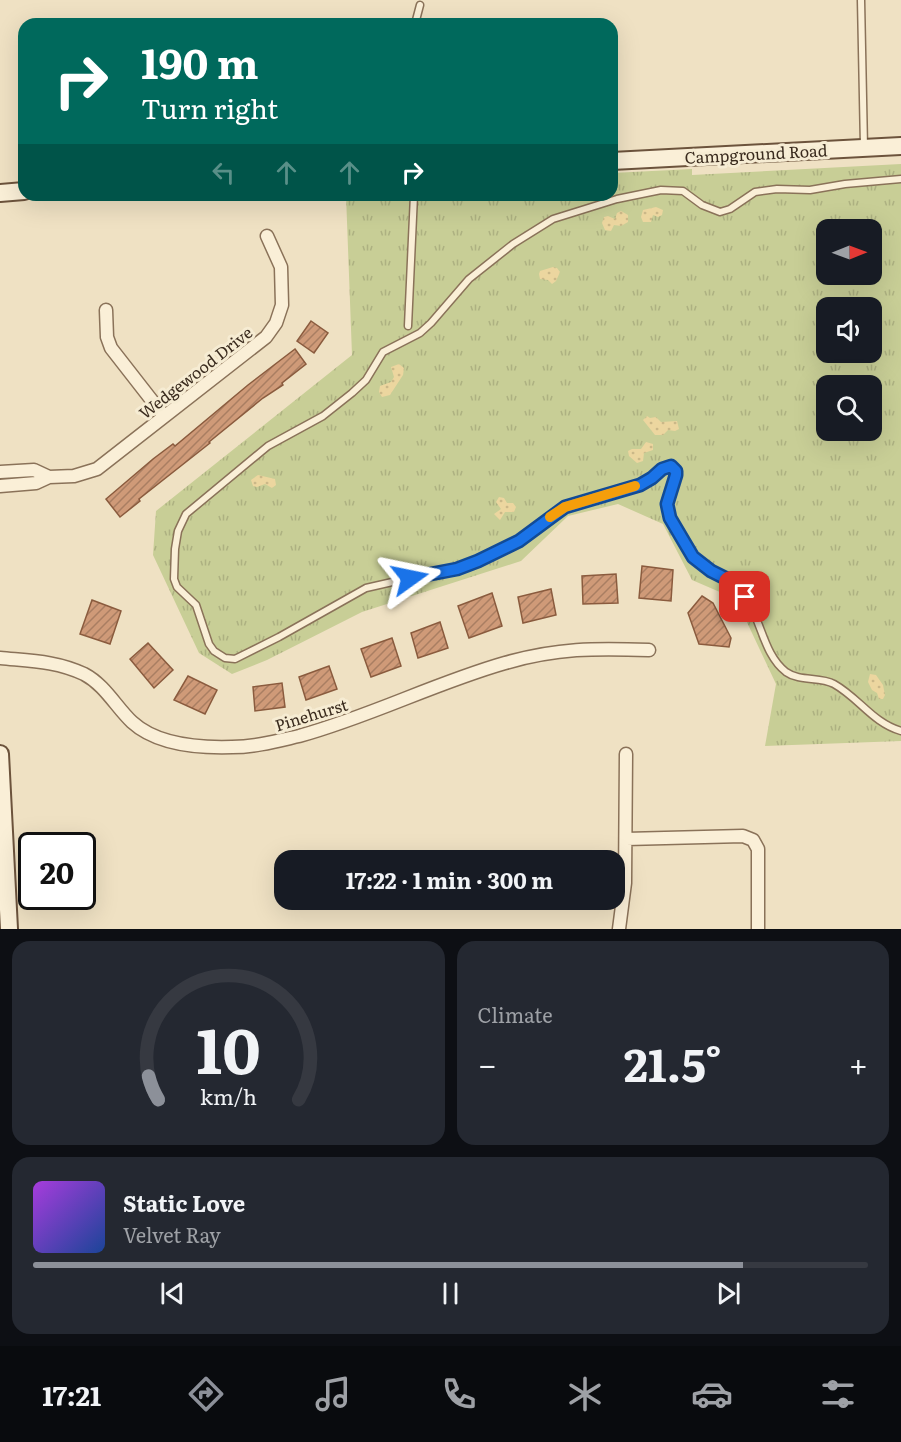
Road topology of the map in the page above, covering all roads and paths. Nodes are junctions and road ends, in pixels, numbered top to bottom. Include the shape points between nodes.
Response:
1 (861, 0) edge
2 (420, 5) dead end
3 (417, 18) edge
4 (901, 146) edge
5 (864, 148) junction
6 (618, 161) edge
7 (901, 179) edge
8 (18, 192) edge
9 (0, 193) edge
10 (618, 199) edge
11 (414, 201) edge
12 (611, 201) edge
13 (267, 236) dead end
14 (105, 310) dead end
15 (408, 326) dead end
16 (164, 416) junction
17 (0, 472) edge
18 (48, 477) junction
19 (0, 486) edge
20 (649, 650) dead end
21 (0, 658) edge
22 (901, 731) edge
23 (0, 754) edge
24 (626, 754) dead end
25 (626, 839) junction
26 (6, 919) edge
27 (619, 929) edge
28 (758, 929) edge

1 - 5 lane
2 - 3 lane
4 - 5 street, Campground Road
5 - 6 street, Campground Road
7 - 10 lane via 755,192 720,212 682,191 661,190
8 - 9 street
11 - 15 lane
12 - 22 lane via 546,223 513,244 469,279 420,333 382,352 366,380 352,393 322,416 268,446 186,514 174,549 177,587 200,614 212,648 221,657 235,659 366,588 478,561 519,541 565,507 640,485 671,466 676,471 667,504 670,518 693,557 727,579 745,597 780,665 792,674 827,680 877,720
13 - 16 street, Wedgewood Drive via 281,267 282,305 276,322 266,338
14 - 16 street via 111,348
16 - 18 street, Wedgewood Drive via 98,469 74,476
17 - 18 street, Wedgewood Drive via 34,470
18 - 19 street, Wedgewood Drive via 36,483
20 - 21 street, Pinehurst via 555,651 504,663 329,728 233,748 187,745 156,736 134,723 87,676 58,663
23 - 26 street
24 - 25 street
25 - 27 street
25 - 28 street via 743,836 753,840 758,849

